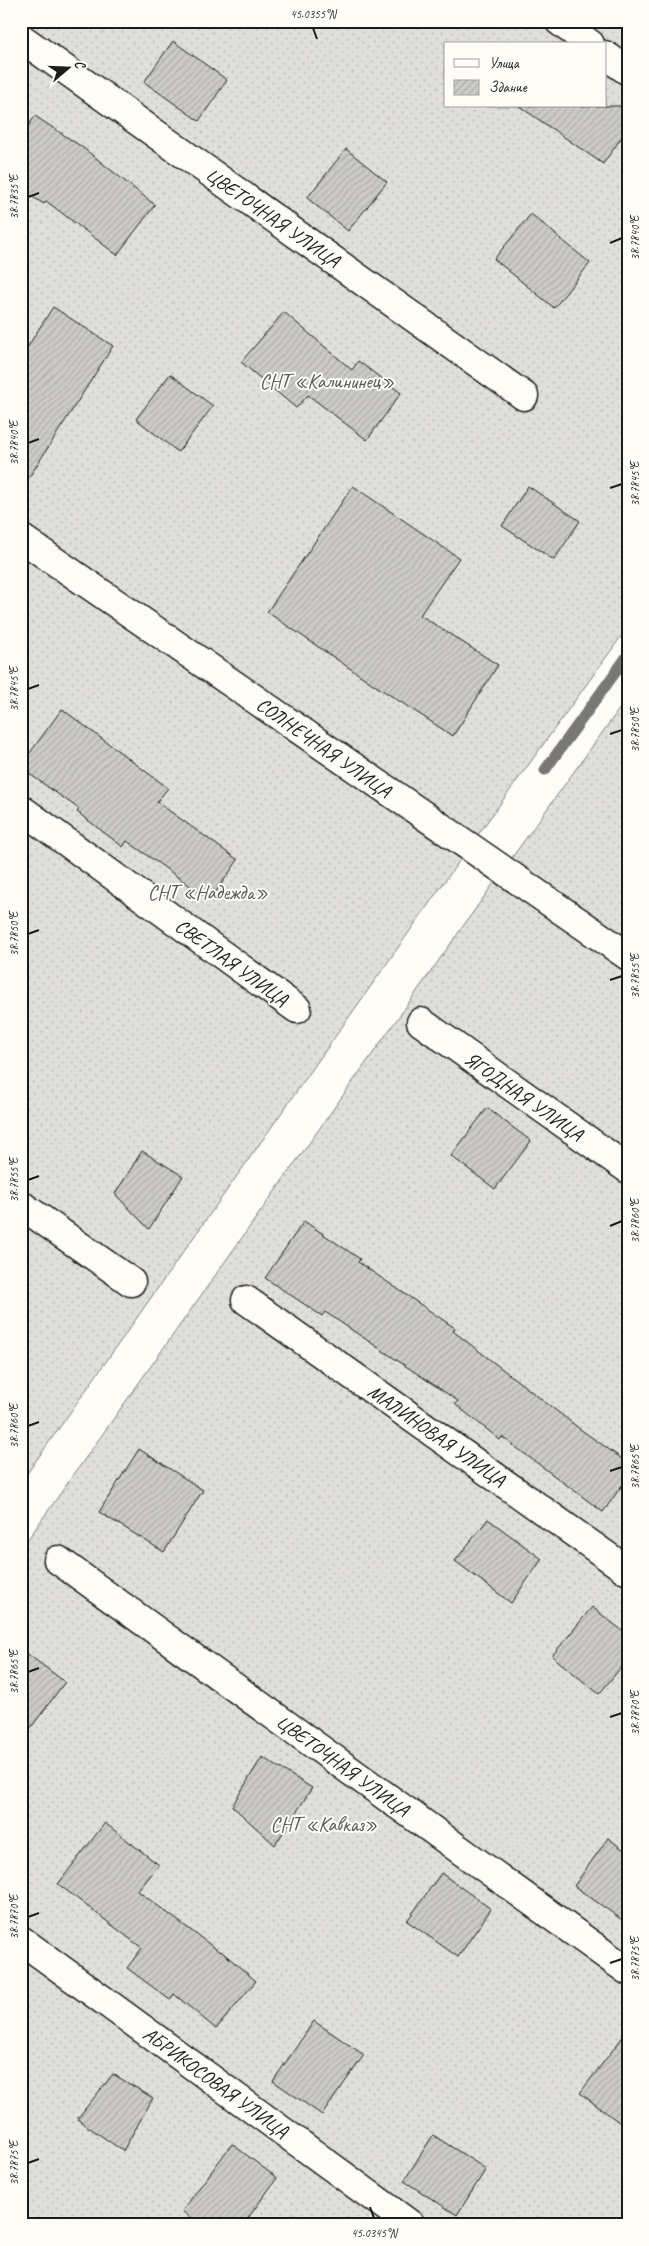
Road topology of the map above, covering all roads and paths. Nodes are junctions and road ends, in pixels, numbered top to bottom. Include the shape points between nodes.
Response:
1 (559, 21) edge
2 (21, 38) edge
3 (587, 42) edge
4 (606, 56) edge
5 (628, 71) edge
6 (524, 396) dead end
7 (21, 538) edge
8 (21, 809) edge
9 (628, 956) edge
10 (297, 1009) dead end
11 (421, 1022) dead end
12 (628, 1169) edge
13 (21, 1205) edge
14 (131, 1282) dead end
15 (246, 1300) dead end
16 (58, 1560) dead end
17 (628, 1571) edge
18 (21, 1940) edge
19 (628, 1970) edge
20 (412, 2225) edge

1 - 3 street
2 - 6 street, ЦВЕТОЧНАЯ УЛИЦА
4 - 5 street
7 - 9 street, СОЛНЕЧНАЯ УЛИЦА
8 - 10 street, СВЕТЛАЯ УЛИЦА
11 - 12 street, ЯГОДНАЯ УЛИЦА
13 - 14 street
15 - 17 street, МАЛИНОВАЯ УЛИЦА
16 - 19 street, ЦВЕТОЧНАЯ УЛИЦА
18 - 20 street, АБРИКОСОВАЯ УЛИЦА

